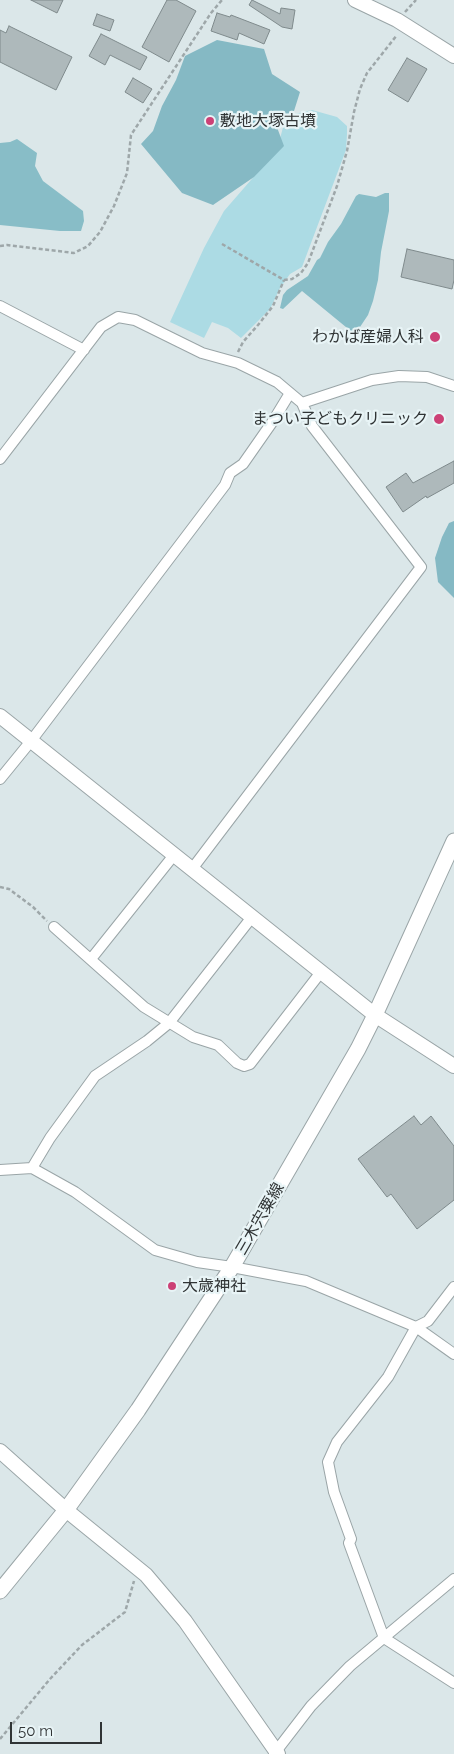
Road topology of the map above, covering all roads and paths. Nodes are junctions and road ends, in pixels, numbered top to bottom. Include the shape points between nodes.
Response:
1 (222, 0) edge
2 (355, 0) edge
3 (404, 25) junction
4 (454, 56) edge
5 (222, 244) dead end
6 (0, 246) edge
7 (284, 280) junction
8 (0, 306) edge
9 (84, 350) junction
10 (234, 362) junction
11 (454, 386) edge
12 (290, 393) junction
13 (302, 403) junction
14 (0, 459) edge
15 (0, 716) edge
16 (31, 741) junction
17 (0, 779) edge
18 (454, 841) edge
19 (174, 855) junction
20 (192, 869) junction
21 (0, 887) edge
22 (252, 917) junction
23 (54, 927) joint
24 (91, 959) junction
25 (321, 972) junction
26 (375, 1014) junction
27 (168, 1023) junction
28 (454, 1065) edge
29 (32, 1168) junction
30 (0, 1170) edge
31 (232, 1267) junction
32 (454, 1287) edge
33 (416, 1327) junction
34 (454, 1354) edge
35 (0, 1452) edge
36 (66, 1510) junction
37 (139, 1570) junction
38 (454, 1579) edge
39 (0, 1592) edge
40 (384, 1638) junction
41 (454, 1684) edge
42 (0, 1739) edge
43 (276, 1753) edge

1 - 6 path via 131,135 127,173 114,206 88,246 74,253
2 - 3 street
3 - 4 street
3 - 7 path via 360,89 342,169 308,263 292,279
5 - 7 path
7 - 10 path via 272,306 243,342
8 - 9 street
9 - 10 street via 101,327 118,317 136,320 202,353
9 - 14 street
10 - 12 street via 277,382
11 - 13 street via 427,377 399,376 372,380
12 - 13 street
12 - 16 street via 243,464 230,473 226,485
13 - 20 street via 312,426 421,567
15 - 16 street
16 - 17 street
16 - 19 street
18 - 26 main road, 三木宍粟線
19 - 20 street
19 - 24 street
20 - 22 street
21 - 23 path via 9,889
22 - 25 street
22 - 27 street
23 - 24 street
24 - 27 street via 144,1007
25 - 26 street
25 - 27 street via 250,1064 237,1063 218,1045 193,1037
26 - 28 street
26 - 31 main road, 三木宍粟線
27 - 29 street via 95,1076
29 - 30 street
29 - 31 street via 75,1192 155,1250 197,1262
31 - 33 street via 306,1281
31 - 36 main road, 三木宍粟線 via 138,1410
32 - 33 street via 428,1321
33 - 34 street
33 - 40 street via 388,1377 337,1442 328,1462 350,1543
35 - 36 street
36 - 37 street
36 - 39 main road, 三木宍粟線
37 - 42 path via 125,1612 82,1645
37 - 43 street via 185,1621
38 - 40 street
40 - 41 street
40 - 43 street via 350,1666 311,1706

